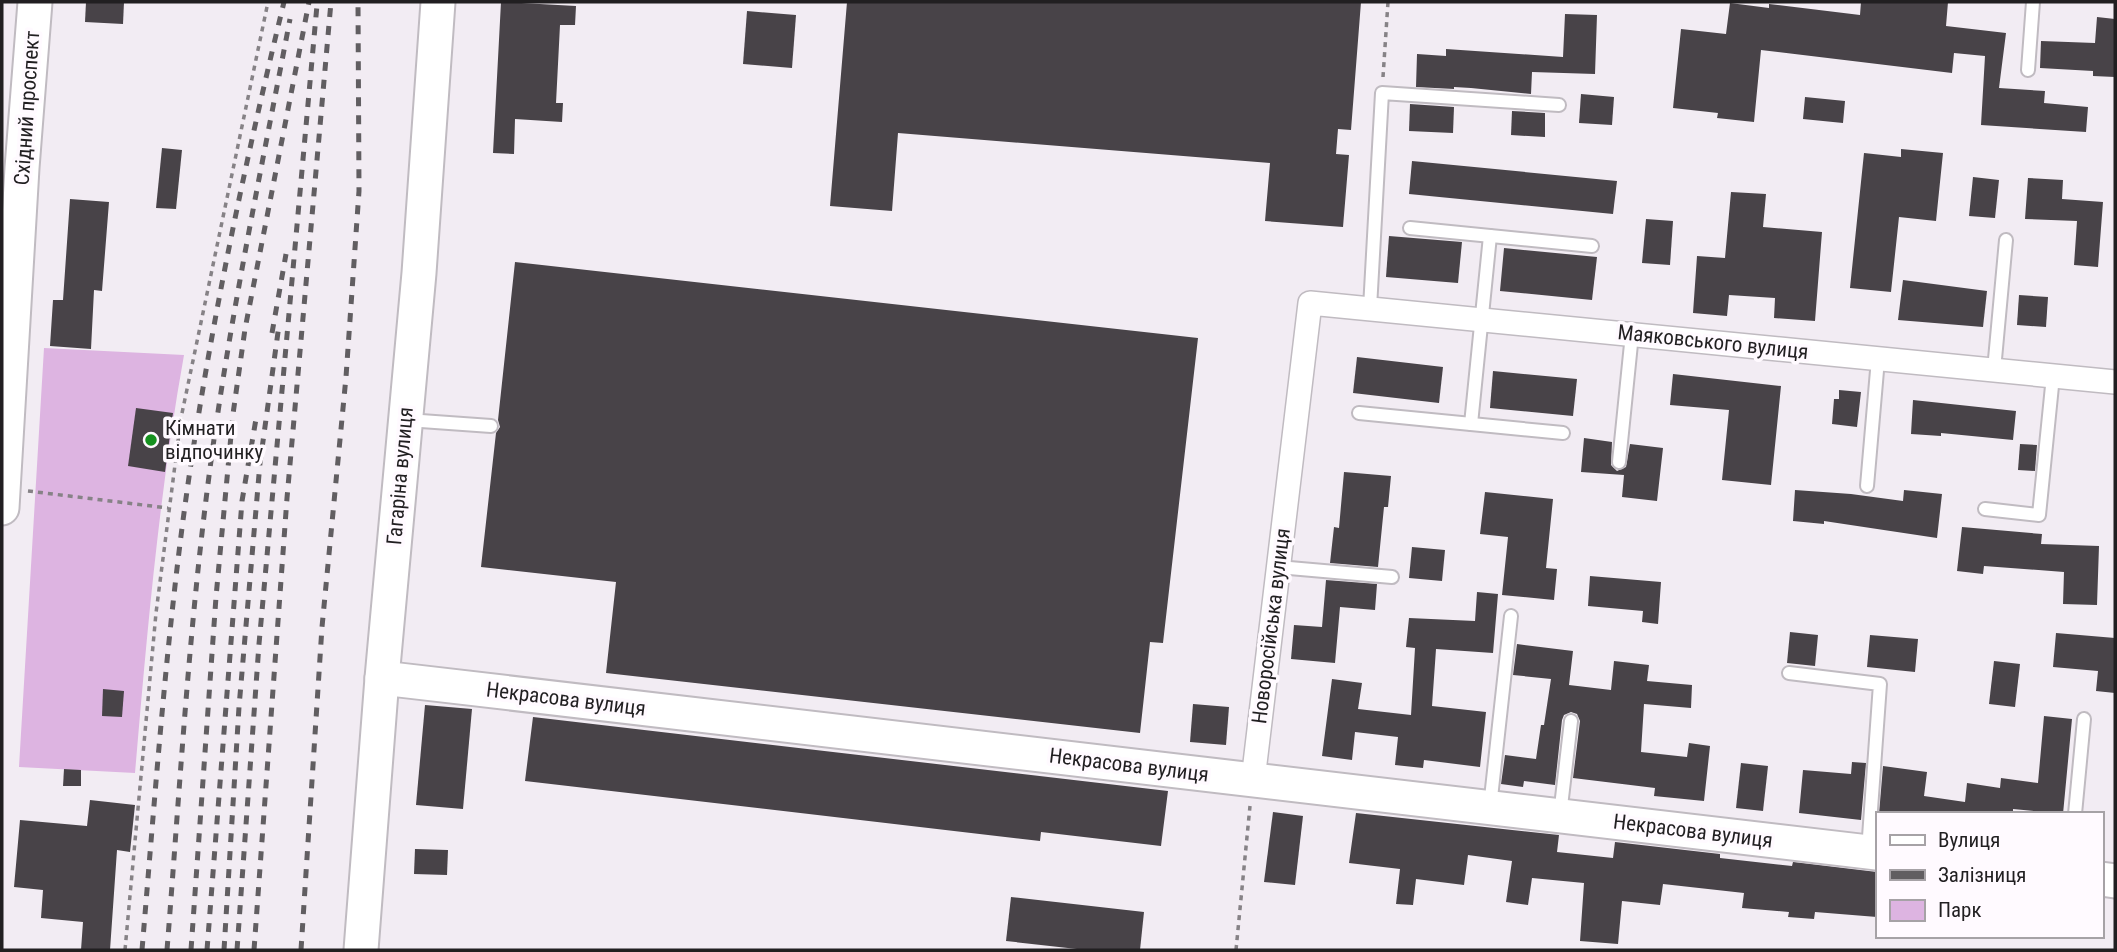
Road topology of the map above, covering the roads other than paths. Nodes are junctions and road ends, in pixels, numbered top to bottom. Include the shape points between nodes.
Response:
1 (35, 2) edge
2 (438, 2) edge
3 (2034, 2) edge
4 (2028, 70) dead end
5 (1559, 105) dead end
6 (12, 167) edge
7 (1410, 228) dead end
8 (1490, 236) junction
9 (2006, 240) dead end
10 (1592, 246) dead end
11 (1310, 303) joint
12 (1370, 308) junction
13 (1482, 319) junction
14 (1632, 334) junction
15 (1878, 359) junction
16 (1994, 370) junction
17 (2053, 376) junction
18 (2115, 382) edge
19 (1359, 413) dead end
20 (405, 419) junction
21 (1471, 424) junction
22 (491, 426) dead end
23 (1563, 433) dead end
24 (1619, 462) dead end
25 (1867, 486) dead end
26 (2, 498) edge
27 (1985, 509) dead end
28 (1278, 567) junction
29 (1392, 577) dead end
30 (1511, 616) dead end
31 (1789, 673) dead end
32 (382, 678) junction
33 (2084, 719) dead end
34 (1571, 721) dead end
35 (1252, 780) junction
36 (1490, 807) junction
37 (2075, 812) edge
38 (1560, 816) junction
39 (1872, 853) edge
40 (361, 950) edge

1 - 6 street, Східний проспект
2 - 20 street, Гагаріна вулиця
3 - 4 lane
5 - 12 lane via 1382,93
6 - 26 street, Східний проспект
7 - 8 lane
8 - 10 lane
8 - 13 lane
9 - 16 lane
11 - 12 street, Маяковського вулиця
11 - 28 street, Новоросійська вулиця
12 - 13 street, Маяковського вулиця
13 - 14 street, Маяковського вулиця
13 - 21 lane
14 - 15 street, Маяковського вулиця
14 - 24 lane
15 - 16 street, Маяковського вулиця
15 - 25 lane
16 - 17 street, Маяковського вулиця
17 - 18 street, Маяковського вулиця
17 - 27 lane via 2039,515
19 - 21 lane
20 - 22 lane
20 - 32 street, Гагаріна вулиця
21 - 23 lane
28 - 29 lane
28 - 35 street, Новоросійська вулиця
30 - 36 lane
31 - 39 lane via 1880,684
32 - 35 street, Некрасова вулиця
32 - 40 street, Гагаріна вулиця
33 - 37 lane
34 - 38 lane
35 - 36 street, Некрасова вулиця
36 - 38 street, Некрасова вулиця
38 - 39 street, Некрасова вулиця

